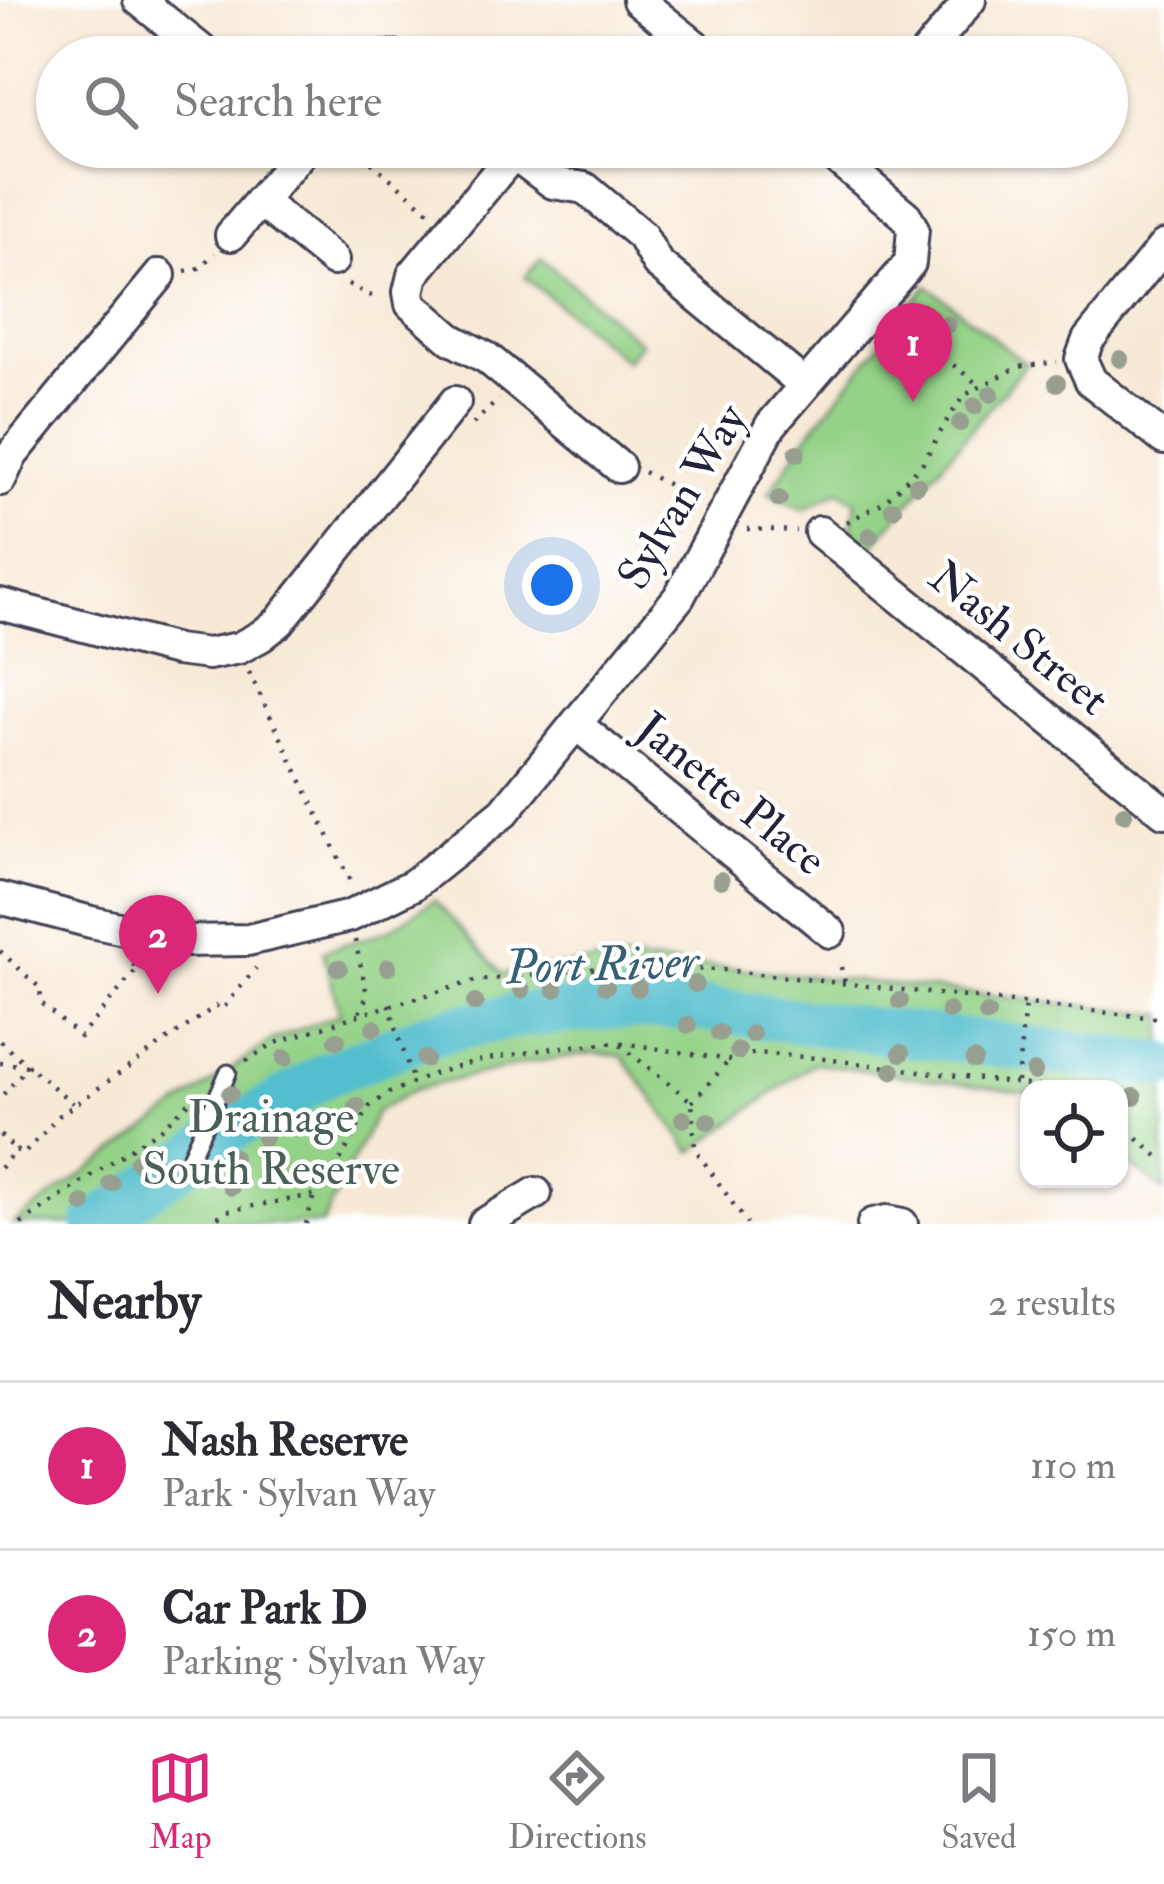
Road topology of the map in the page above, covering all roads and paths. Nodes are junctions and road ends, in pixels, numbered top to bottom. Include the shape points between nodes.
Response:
1 (139, 0) edge
2 (638, 0) edge
3 (970, 0) edge
4 (184, 36) edge
5 (683, 36) edge
6 (940, 36) edge
7 (288, 168) edge
8 (378, 168) edge
9 (497, 168) edge
10 (532, 168) edge
11 (854, 168) edge
12 (260, 201) junction
13 (452, 229) junction
14 (231, 236) joint
15 (1164, 246) edge
16 (333, 260) joint
17 (160, 275) joint
18 (409, 292) junction
19 (893, 316) dead end
20 (1081, 359) junction
21 (806, 385) junction
22 (981, 387) junction
23 (455, 401) dead end
24 (1164, 439) edge
25 (617, 466) joint
26 (0, 480) edge
27 (706, 504) dead end
28 (852, 520) dead end
29 (739, 529) dead end
30 (820, 532) joint
31 (0, 604) edge
32 (239, 648) junction
33 (576, 724) junction
34 (1164, 812) edge
35 (0, 898) edge
36 (350, 916) junction
37 (830, 932) dead end
38 (0, 951) edge
39 (135, 952) dead end
40 (257, 961) dead end
41 (841, 967) dead end
42 (845, 983) junction
43 (1026, 1001) junction
44 (389, 1004) junction
45 (358, 1015) junction
46 (1164, 1018) edge
47 (0, 1041) edge
48 (616, 1042) junction
49 (730, 1060) junction
50 (0, 1063) edge
51 (28, 1066) junction
52 (228, 1073) junction
53 (413, 1082) junction
54 (1017, 1082) junction
55 (1020, 1082) edge
56 (0, 1098) edge
57 (692, 1102) junction
58 (75, 1105) junction
59 (1128, 1131) edge
60 (0, 1135) edge
61 (16, 1150) junction
62 (190, 1157) dead end
63 (1164, 1161) edge
64 (0, 1168) edge
65 (536, 1193) dead end
66 (314, 1195) junction
67 (21, 1224) edge
68 (208, 1224) edge
69 (306, 1224) edge
70 (484, 1224) edge
71 (747, 1224) edge
72 (873, 1224) edge
73 (902, 1224) edge

1 - 4 street
2 - 5 street
3 - 6 street
7 - 12 street
8 - 13 path
9 - 13 street
10 - 21 street via 553,183 585,188 642,236 657,263
11 - 21 street, Sylvan Way via 906,216 910,263
12 - 14 street
12 - 16 street
13 - 18 street via 413,275
14 - 17 path via 199,268
15 - 20 street
16 - 18 path via 334,270 368,295
17 - 26 street via 12,454
18 - 25 street via 411,304 451,339 487,358
19 - 22 path
20 - 22 path via 1018,367
20 - 24 street via 1091,381
21 - 33 street, Sylvan Way via 771,425 679,597
22 - 28 path via 965,395 922,464
23 - 32 street via 278,622
25 - 27 path
29 - 30 path
30 - 34 street, Nash Street
31 - 32 street via 176,650
32 - 36 path via 355,891 345,895
33 - 36 street, Sylvan Way via 490,825 413,885
33 - 37 street, Janette Place
35 - 36 street, Sylvan Way via 180,940 248,940
36 - 45 path via 366,990
38 - 39 path via 80,1037 141,971 131,963
40 - 58 path via 222,1010 216,1006
41 - 42 path
42 - 43 path
42 - 44 path via 609,968 475,982
43 - 46 path
43 - 54 path
44 - 45 path
44 - 53 path
45 - 52 path via 273,1044
47 - 51 path
48 - 49 path
48 - 53 path via 476,1061
48 - 57 path
49 - 54 path via 776,1054
49 - 57 path
50 - 51 path
51 - 56 path
51 - 58 path
52 - 62 lane
52 - 67 path
53 - 66 path via 369,1107 328,1184
54 - 55 path
57 - 71 path via 695,1149
58 - 61 path via 24,1154
59 - 63 path
60 - 61 path
61 - 64 path
65 - 70 street
66 - 68 path via 226,1211
66 - 69 path
72 - 73 street

